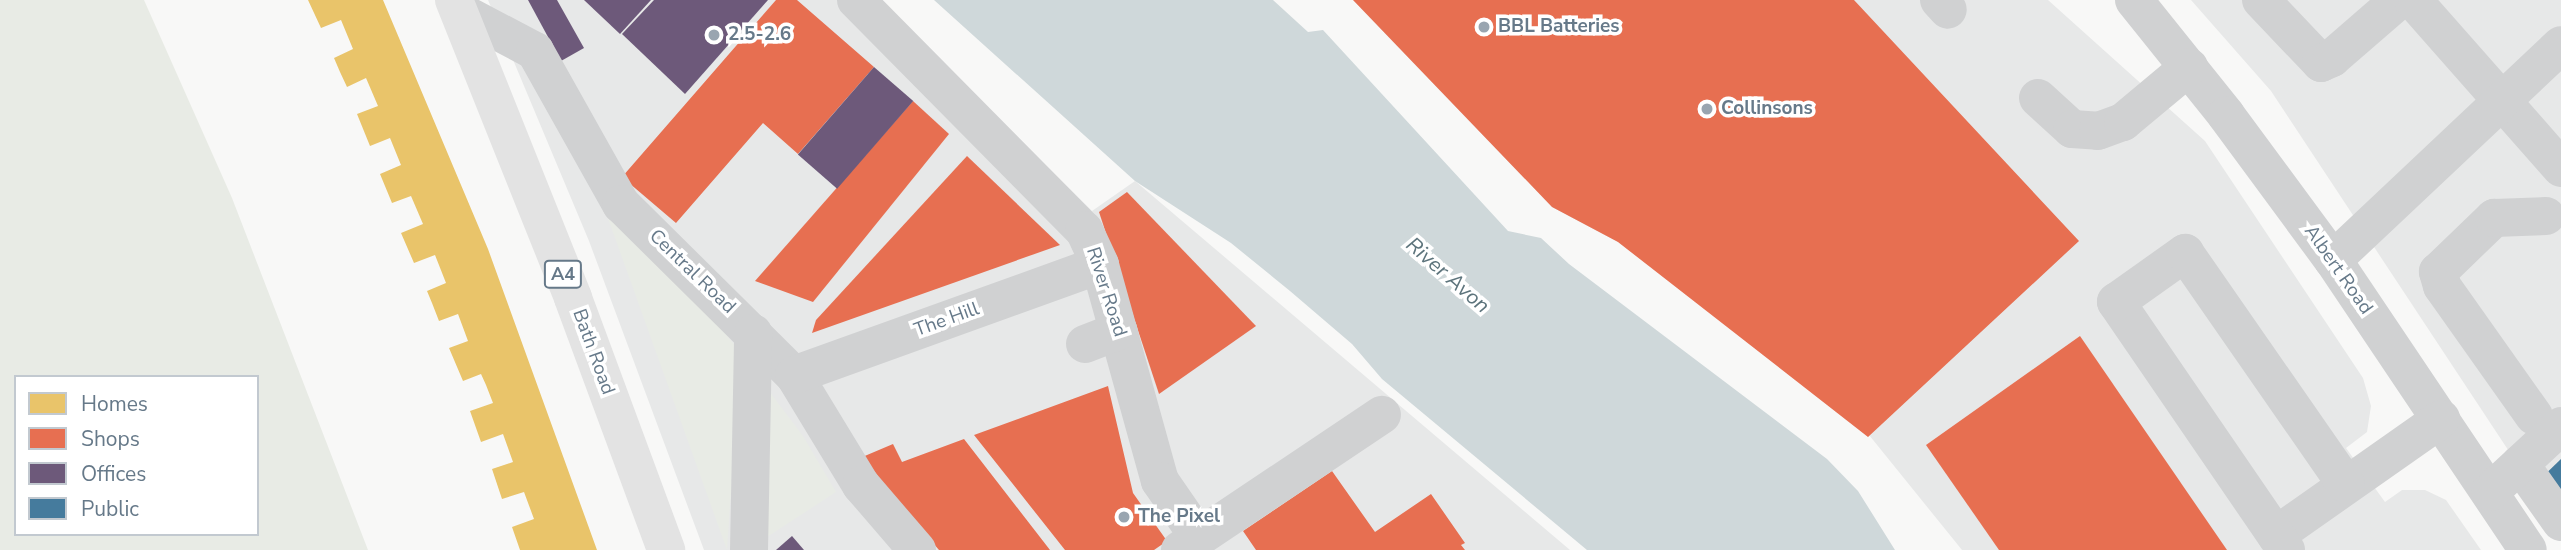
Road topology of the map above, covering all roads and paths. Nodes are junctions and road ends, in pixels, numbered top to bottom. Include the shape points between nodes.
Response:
1 (856, 0) edge
2 (2134, 0) edge
3 (2260, 0) edge
4 (2399, 0) edge
5 (2413, 0) edge
6 (457, 6) edge
7 (2561, 45) edge
8 (2189, 67) junction
9 (2038, 98) dead end
10 (2500, 102) junction
11 (2561, 167) edge
12 (2544, 218) edge
13 (2333, 260) junction
14 (1100, 265) junction
15 (753, 333) junction
16 (794, 375) junction
17 (1382, 415) dead end
18 (2441, 419) junction
19 (2548, 421) edge
20 (2520, 464) junction
21 (2346, 485) junction
22 (2490, 492) junction
23 (2561, 522) edge
24 (1189, 543) edge
25 (2281, 543) edge
26 (666, 550) edge
27 (749, 550) edge
28 (917, 550) edge
29 (2528, 550) edge

1 - 14 street, River Road via 1084,230
2 - 8 street, Albert Road
3 - 4 street via 2321,62 2332,58
5 - 10 street
6 - 15 street, Central Road via 535,51 621,204
6 - 26 highway, Bath Road / A4
7 - 10 street
8 - 9 street via 2123,122 2098,131 2072,130
8 - 13 street, Albert Road
10 - 11 street
10 - 13 street
12 - 19 street via 2494,218 2438,272 2442,286
13 - 18 street, Albert Road
14 - 16 street, The Hill
14 - 24 street, River Road via 1102,337 1167,446 1160,481
15 - 16 street, Central Road
15 - 27 street
16 - 28 street, Central Road via 861,485
17 - 24 street
18 - 21 street
18 - 22 street, Albert Road
19 - 20 street
20 - 22 street
20 - 23 street
21 - 25 street
21 - 25 street via 2185,253 2116,302
22 - 29 street, Albert Road

